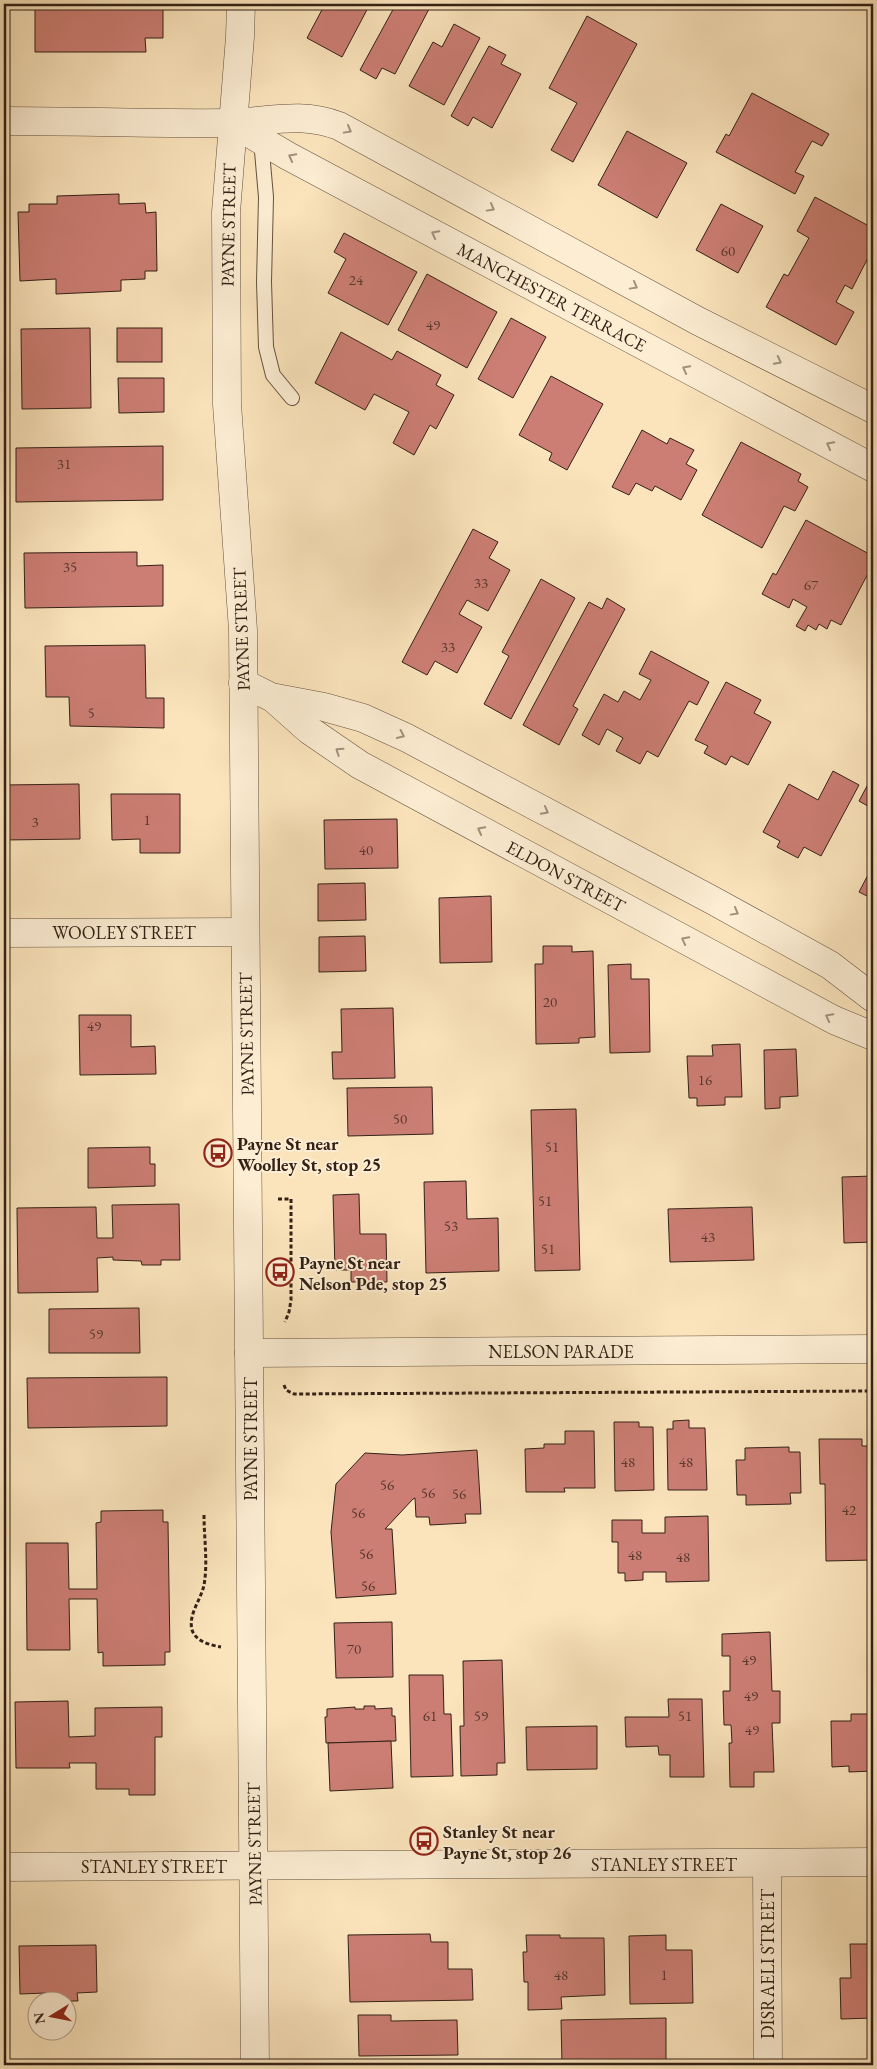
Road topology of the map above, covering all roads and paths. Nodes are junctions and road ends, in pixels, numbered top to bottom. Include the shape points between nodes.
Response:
1 (241, 4) edge
2 (4, 121) edge
3 (232, 123) junction
4 (261, 139) junction
5 (292, 398) dead end
6 (873, 409) edge
7 (873, 468) edge
8 (243, 683) junction
9 (271, 697) junction
10 (245, 932) junction
11 (4, 933) edge
12 (873, 998) edge
13 (873, 1036) edge
14 (270, 1199) dead end
15 (284, 1324) dead end
16 (873, 1349) edge
17 (250, 1353) junction
18 (284, 1384) dead end
19 (873, 1391) edge
20 (204, 1515) dead end
21 (252, 1650) junction
22 (873, 1862) edge
23 (767, 1864) junction
24 (253, 1866) junction
25 (4, 1867) edge
26 (255, 2065) edge
27 (768, 2065) edge

1 - 3 street, PAYNE STREET
2 - 3 street, MANCHESTER TERRACE
3 - 4 street, MANCHESTER TERRACE
3 -> 6 street, MANCHESTER TERRACE via 319,118 339,126 698,321
3 - 8 street, PAYNE STREET via 226,212 227,404 242,610
4 - 5 lane, PAYNE STREET via 266,197 266,347 273,375
7 -> 4 street, MANCHESTER TERRACE
8 - 9 street, ELDON STREET
8 - 10 street, PAYNE STREET
9 -> 12 street, ELDON STREET via 344,712 407,738 662,872 830,965
13 -> 9 street, ELDON STREET via 834,1020 360,765 309,730
10 - 11 street, WOOLEY STREET
10 - 17 street, PAYNE STREET
14 - 15 path via 291,1200 291,1300
16 - 17 street, NELSON PARADE
17 - 21 street, PAYNE STREET
18 - 19 path via 286,1390 294,1394
20 - 21 path via 204,1584 193,1612 192,1631 208,1644
21 - 24 street, PAYNE STREET
22 - 23 street, STANLEY STREET
23 - 24 street, STANLEY STREET
23 - 27 street, DISRAELI STREET
24 - 25 street, STANLEY STREET
24 - 26 street, PAYNE STREET

